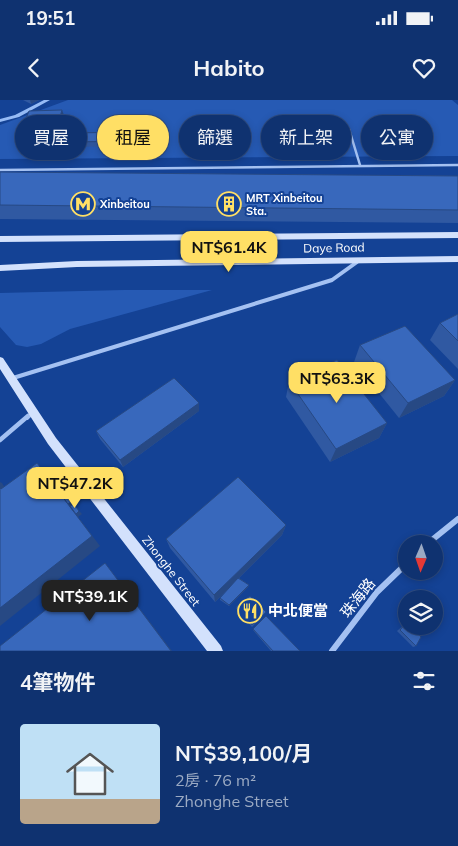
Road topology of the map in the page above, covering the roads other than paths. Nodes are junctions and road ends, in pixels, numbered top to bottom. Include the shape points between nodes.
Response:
1 (351, 136) edge
2 (360, 165) junction
3 (458, 165) edge
4 (0, 170) edge
5 (458, 235) edge
6 (0, 239) edge
7 (458, 259) edge
8 (360, 260) junction
9 (0, 268) edge
10 (0, 360) edge
11 (13, 378) junction
12 (34, 412) junction
13 (0, 440) edge
14 (458, 519) edge
15 (438, 535) edge
16 (398, 572) edge
17 (216, 651) edge
18 (332, 651) edge

1 - 2 lane
2 - 3 lane
2 - 4 lane
5 - 6 main road, Daye Road
7 - 8 main road, Daye Road
8 - 9 main road, Daye Road
8 - 11 lane via 332,280
10 - 11 main road, Zhonghe Street
11 - 12 main road, Zhonghe Street
12 - 13 lane
12 - 17 main road, Zhonghe Street via 52,441
14 - 15 street
16 - 18 street, 珠海路 via 377,592

